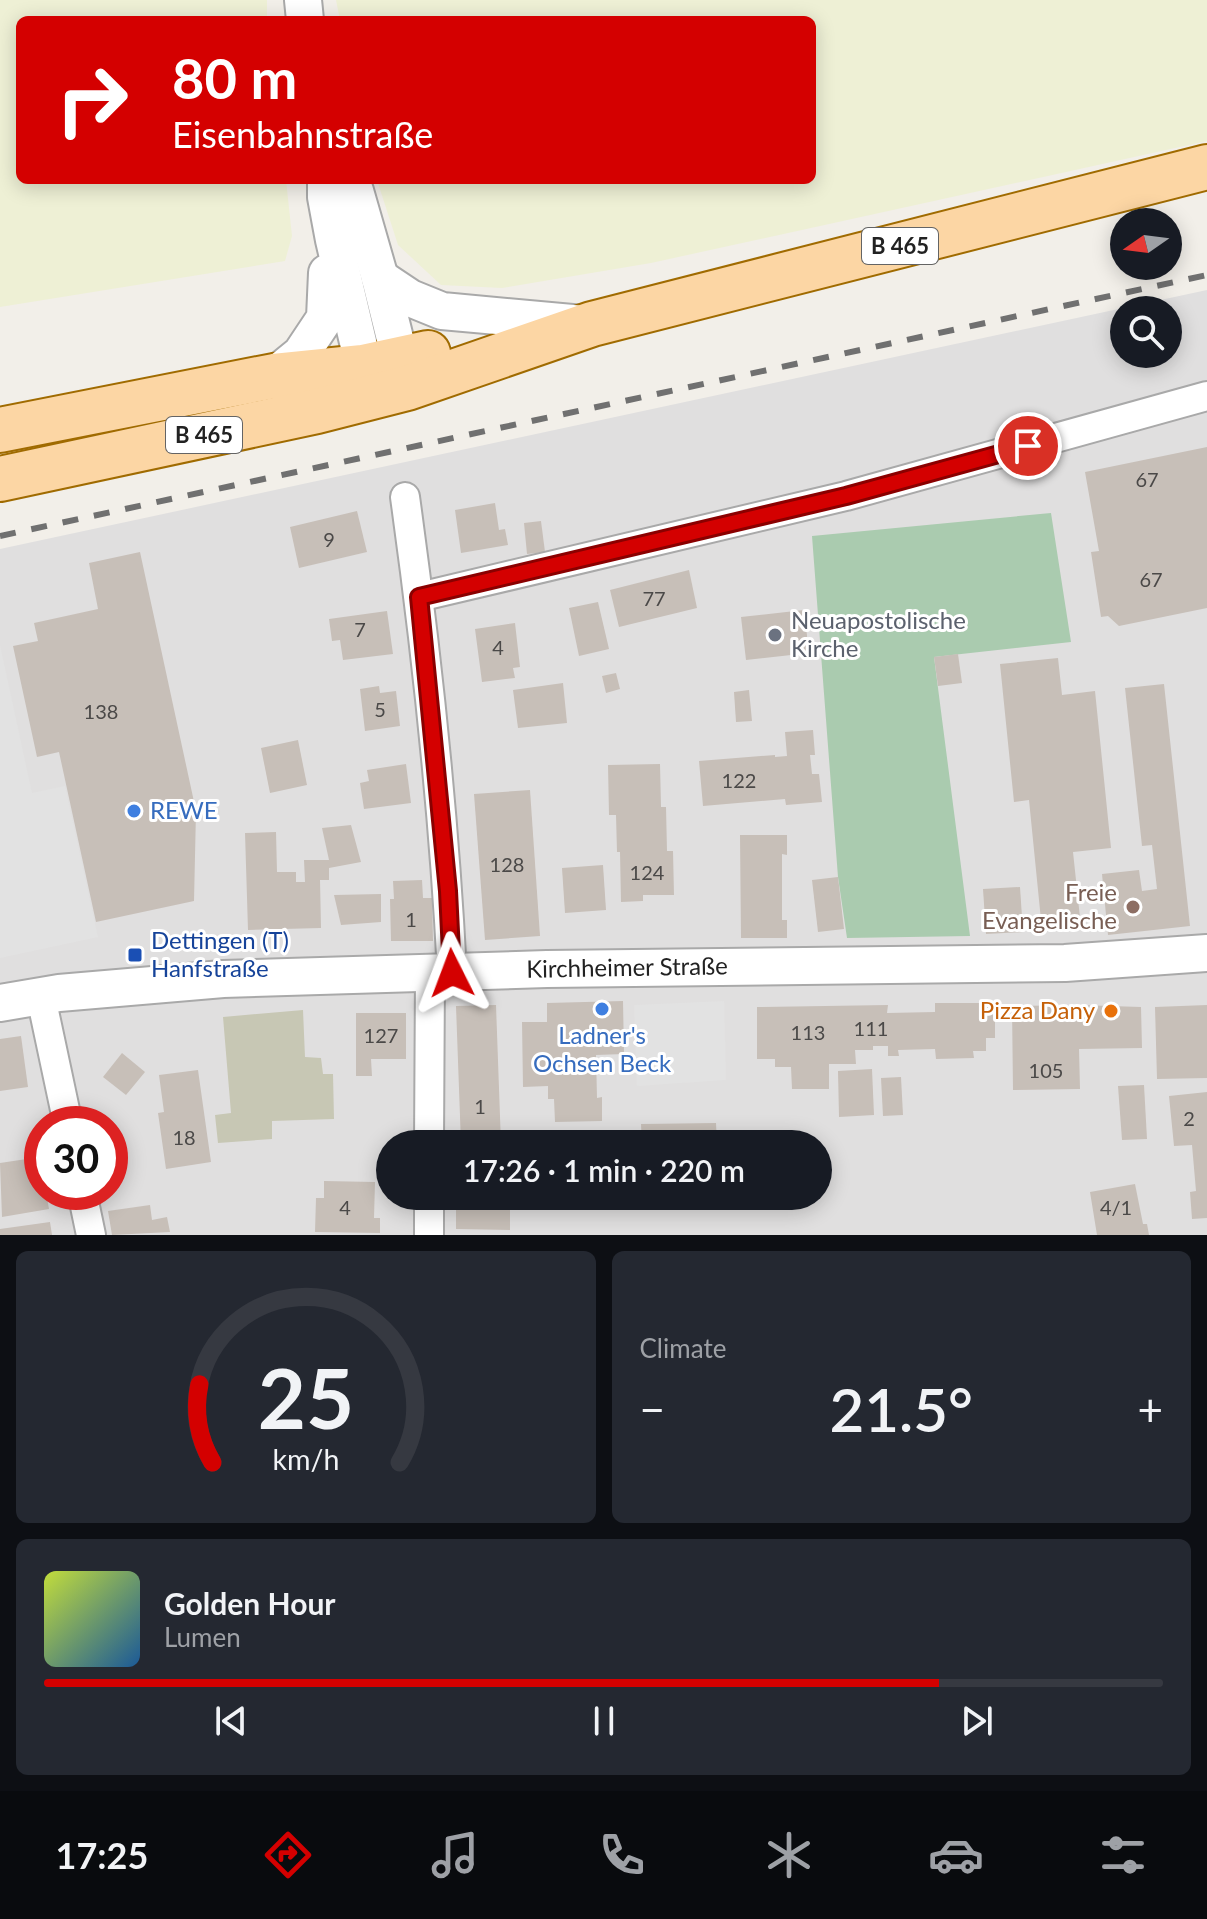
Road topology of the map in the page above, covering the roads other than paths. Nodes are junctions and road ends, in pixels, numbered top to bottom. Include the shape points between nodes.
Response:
1 (1207, 167) edge
2 (326, 184) edge
3 (351, 184) edge
4 (334, 240) junction
5 (380, 278) junction
6 (592, 324) junction
7 (274, 376) junction
8 (385, 378) junction
9 (1207, 396) edge
10 (0, 430) edge
11 (0, 479) edge
12 (405, 497) dead end
13 (419, 597) junction
14 (1207, 953) edge
15 (441, 973) junction
16 (41, 997) junction
17 (0, 1003) edge
18 (64, 1106) edge
19 (430, 1130) edge
20 (86, 1210) edge
21 (429, 1210) edge
22 (91, 1235) edge
23 (429, 1235) edge

1 - 6 main road, B 465
2 - 4 street
3 - 5 street
4 - 7 street via 327,265 325,318 301,354
4 - 8 street
5 - 6 street via 442,311
5 - 8 street
6 - 8 main road, B 465 via 526,346 439,351
7 - 8 main road, B 465
7 - 10 main road, B 465
8 - 11 main road, B 465
9 - 13 street via 846,496
12 - 13 street
13 - 15 street via 448,891
14 - 15 street, Kirchheimer Straße via 1065,963
15 - 16 street, Kirchheimer Straße via 223,979
15 - 19 street
16 - 17 street, Kirchheimer Straße
16 - 18 street
20 - 22 street
21 - 23 street

